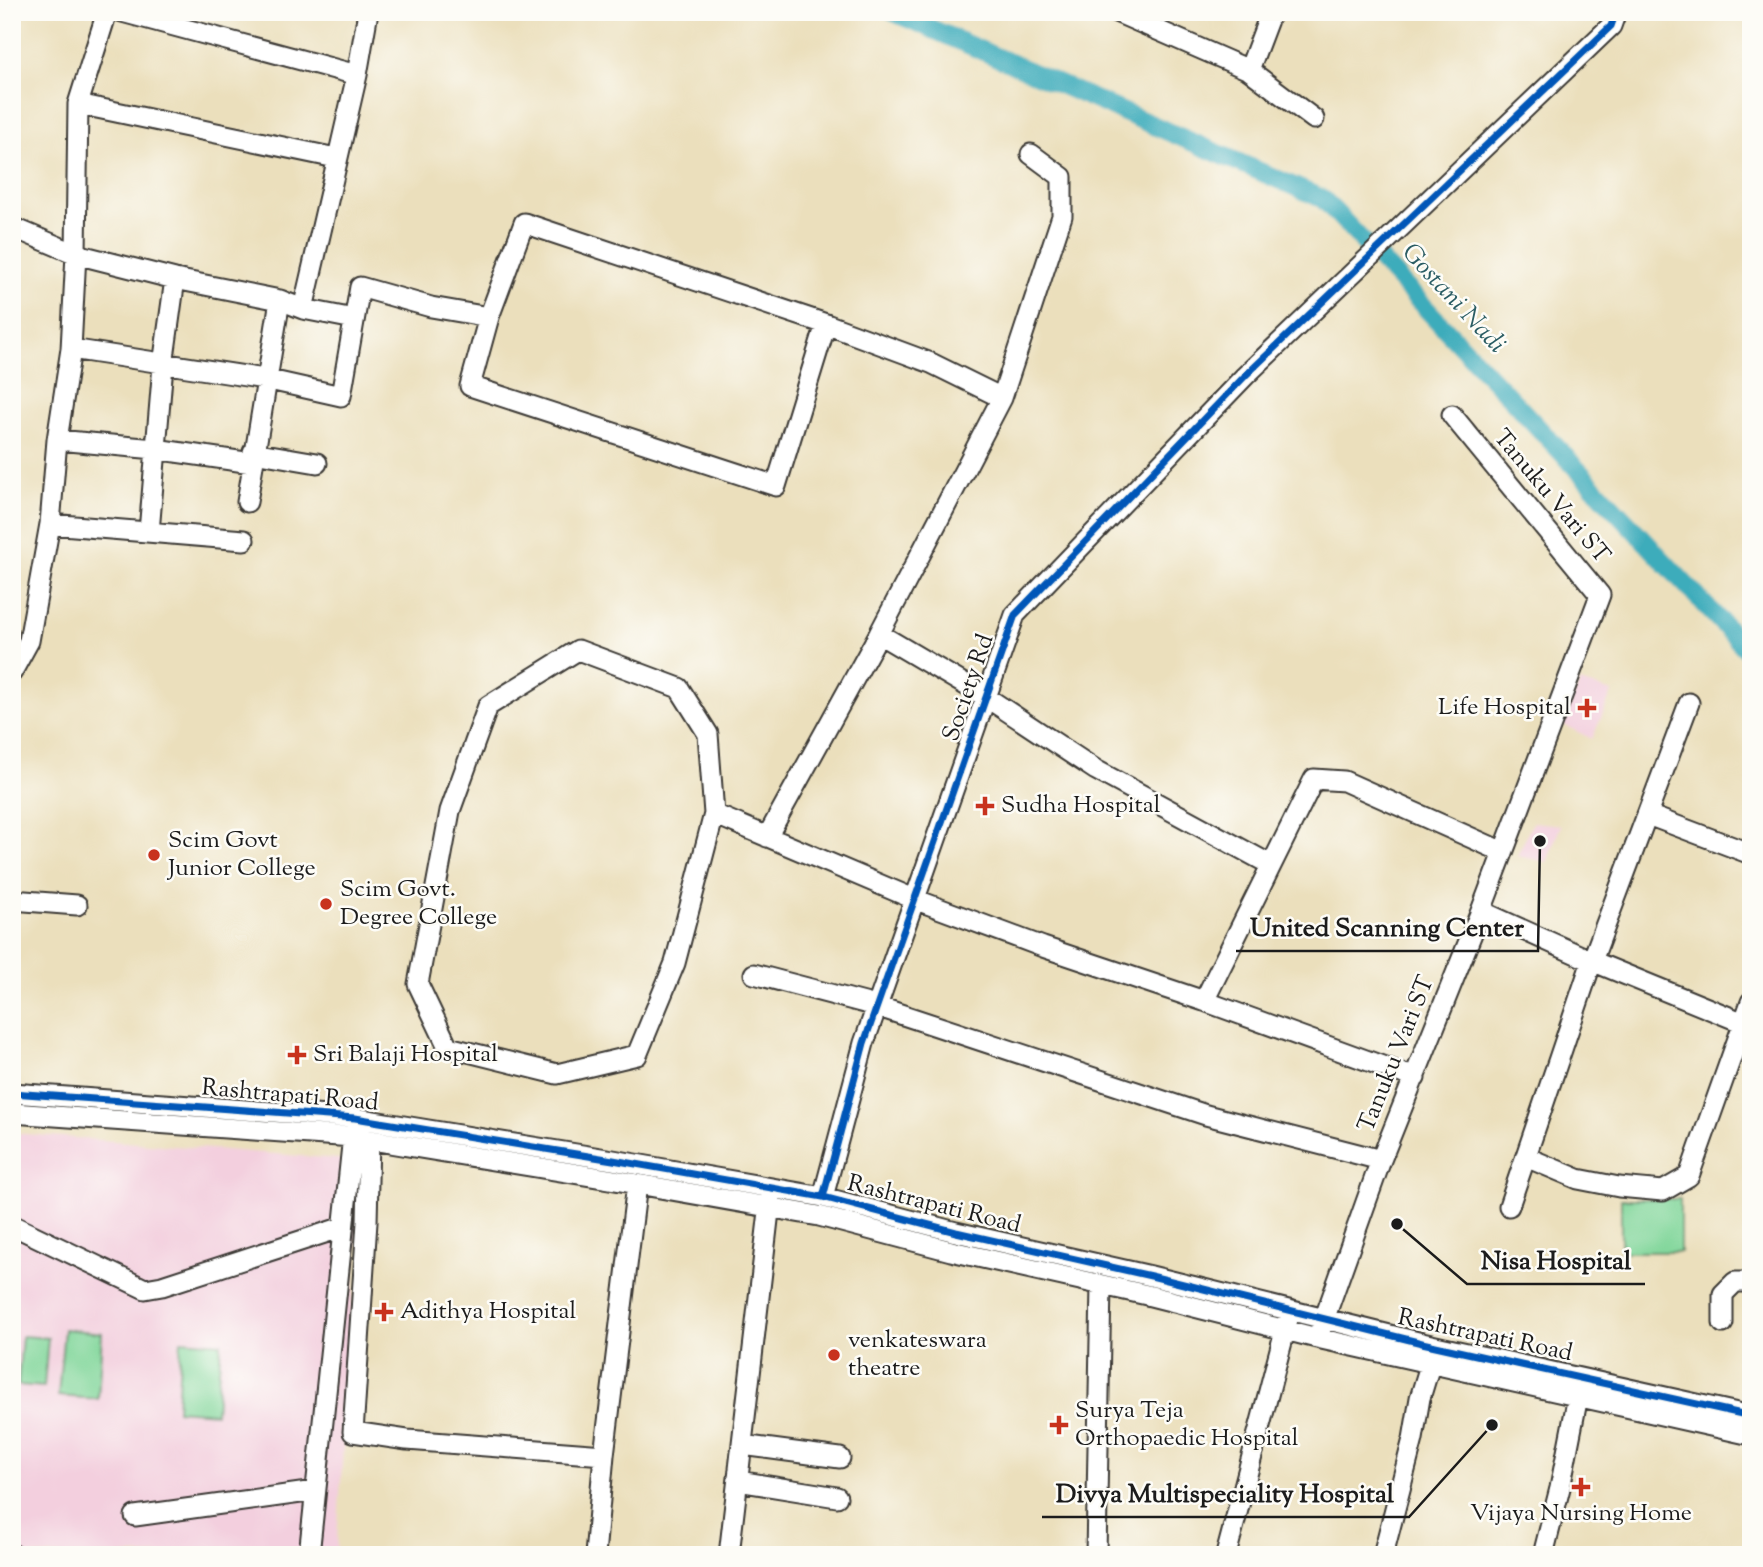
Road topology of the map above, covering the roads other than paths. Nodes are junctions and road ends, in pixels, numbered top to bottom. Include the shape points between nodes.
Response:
1 (107, 12) edge
2 (122, 12) edge
3 (368, 12) edge
4 (1116, 12) edge
5 (1270, 12) edge
6 (1616, 12) edge
7 (1249, 70) junction
8 (357, 75) junction
9 (78, 104) junction
10 (1314, 118) dead end
11 (1031, 154) dead end
12 (336, 158) junction
13 (12, 227) edge
14 (76, 254) junction
15 (175, 279) junction
16 (279, 300) junction
17 (303, 309) junction
18 (489, 317) junction
19 (354, 319) junction
20 (826, 324) junction
21 (71, 349) junction
22 (163, 365) junction
23 (265, 379) junction
24 (1002, 398) junction
25 (1452, 415) dead end
26 (57, 440) junction
27 (155, 449) junction
28 (253, 457) junction
29 (317, 463) dead end
30 (247, 502) dead end
31 (50, 524) junction
32 (149, 532) junction
33 (244, 540) dead end
34 (879, 634) junction
35 (12, 673) edge
36 (986, 697) junction
37 (1689, 703) dead end
38 (714, 814) junction
39 (1648, 815) junction
40 (767, 837) junction
41 (1503, 852) junction
42 (1751, 854) edge
43 (1271, 865) junction
44 (12, 900) edge
45 (914, 900) junction
46 (77, 905) dead end
47 (1481, 911) junction
48 (1592, 961) junction
49 (754, 974) dead end
50 (1204, 1001) junction
51 (1751, 1002) edge
52 (876, 1006) junction
53 (1747, 1024) edge
54 (1415, 1078) junction
55 (12, 1094) edge
56 (12, 1113) edge
57 (359, 1132) junction
58 (1526, 1157) junction
59 (1381, 1160) junction
60 (637, 1184) junction
61 (823, 1197) junction
62 (771, 1198) junction
63 (1509, 1206) dead end
64 (12, 1225) edge
65 (343, 1227) junction
66 (1751, 1282) edge
67 (1101, 1284) junction
68 (1288, 1321) junction
69 (1723, 1323) dead end
70 (1320, 1329) junction
71 (1431, 1362) junction
72 (1587, 1378) junction
73 (1578, 1396) junction
74 (1751, 1416) edge
75 (1751, 1435) edge
76 (742, 1445) junction
77 (604, 1455) junction
78 (840, 1458) dead end
79 (738, 1481) junction
80 (315, 1491) junction
81 (837, 1497) dead end
82 (135, 1516) dead end
83 (309, 1555) edge
84 (594, 1555) edge
85 (729, 1555) edge
86 (1096, 1555) edge
87 (1226, 1555) edge
88 (1383, 1555) edge
89 (1543, 1555) edge

1 - 9 street
2 - 8 street
3 - 8 street
4 - 7 street
5 - 7 street
6 - 36 street, Society Rd via 1611,26 1245,376 1015,615
7 - 10 street
8 - 12 street
9 - 12 street
9 - 14 street
11 - 24 street via 1062,177 1062,216
12 - 17 street
13 - 14 street
14 - 15 street
14 - 21 street
15 - 16 street
15 - 22 street
16 - 17 street
16 - 23 street
17 - 19 street
18 - 19 street via 360,287
18 - 20 street via 524,223
18 - 20 street via 470,386 776,486
19 - 23 street via 341,396
20 - 24 street via 931,363
21 - 22 street
21 - 26 street
22 - 23 street
22 - 27 street
23 - 28 street
24 - 34 street
25 - 41 street, Tanuku Vari ST via 1600,595
26 - 27 street
26 - 31 street
27 - 28 street
27 - 32 street
28 - 29 street
28 - 30 street
31 - 32 street
31 - 35 street via 29,642
32 - 33 street
34 - 36 street
34 - 40 street
36 - 43 street via 1096,770
36 - 45 street, Society Rd
37 - 39 street
38 - 38 street via 708,734 679,688 578,650 488,706 450,811 418,984 448,1047 557,1074 637,1055 674,963
38 - 40 street
39 - 42 street
39 - 48 street
40 - 45 street
41 - 43 street via 1344,781 1314,779
41 - 47 street, Tanuku Vari ST
43 - 50 street
44 - 46 street
45 - 50 street
45 - 52 street, Society Rd
47 - 48 street
47 - 54 street, Tanuku Vari ST
48 - 53 street
48 - 58 street
49 - 52 street
50 - 54 street
51 - 53 street
52 - 59 street via 1206,1115
52 - 61 street, Society Rd
53 - 58 street via 1689,1176 1663,1191 1619,1187 1578,1179
54 - 59 street, Tanuku Vari ST
55 - 57 street, Rashtrapati Road
56 - 57 street, Rashtrapati Road
57 - 60 street, Rashtrapati Road
57 - 62 street, Rashtrapati Road via 613,1160
57 - 65 street
57 - 77 street via 367,1222 353,1432
58 - 63 street
59 - 70 street, Tanuku Vari ST
60 - 62 street, Rashtrapati Road
60 - 77 street
61 - 62 street, Rashtrapati Road
61 - 68 street, Rashtrapati Road via 1151,1276
62 - 67 street, Rashtrapati Road via 819,1216 951,1251
62 - 76 street
64 - 65 street via 145,1289
65 - 80 street
66 - 69 street via 1735,1282 1723,1294
67 - 68 street, Rashtrapati Road
67 - 86 street
68 - 70 street, Rashtrapati Road
68 - 87 street
70 - 71 street, Rashtrapati Road
70 - 72 street, Rashtrapati Road
71 - 73 street, Rashtrapati Road
71 - 88 street
72 - 73 street
72 - 74 street, Rashtrapati Road
73 - 75 street, Rashtrapati Road
73 - 89 street
76 - 78 street
76 - 79 street
77 - 84 street
79 - 81 street
79 - 85 street
80 - 82 street
80 - 83 street

